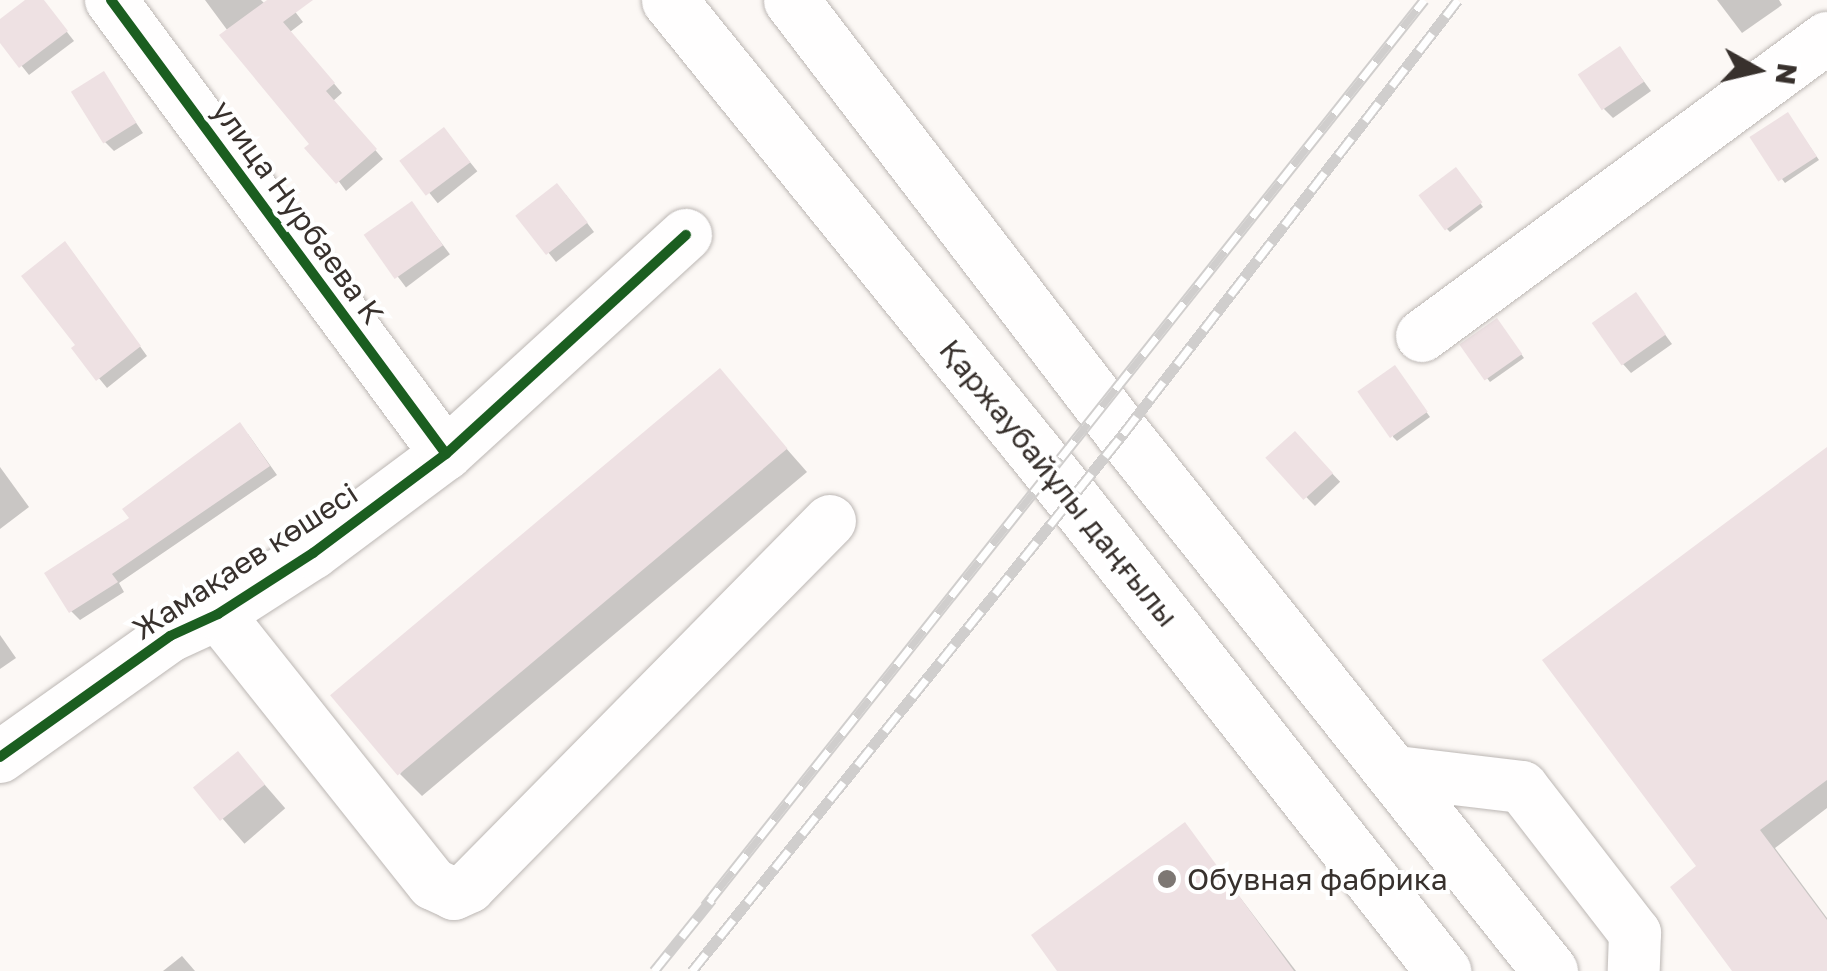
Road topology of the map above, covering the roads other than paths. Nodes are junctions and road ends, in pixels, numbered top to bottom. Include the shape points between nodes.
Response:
1 (111, 0) edge
2 (669, 0) edge
3 (791, 0) edge
4 (1827, 38) edge
5 (686, 236) dead end
6 (1422, 336) dead end
7 (446, 454) junction
8 (830, 520) dead end
9 (218, 614) junction
10 (0, 757) edge
11 (1396, 772) junction
12 (1443, 971) edge
13 (1550, 971) edge
14 (1634, 971) edge

1 - 7 street, улица Нурбаева К
2 - 12 highway, Қаржаубайұлы даңғылы via 1072,497
3 - 11 highway via 1123,434
4 - 6 street
5 - 7 street, Жамақаев көшесі
7 - 9 street, Жамақаев көшесі
8 - 9 street via 454,894 432,884
9 - 10 street, Жамақаев көшесі via 170,636
11 - 13 highway
11 - 14 street via 1522,787 1635,933

